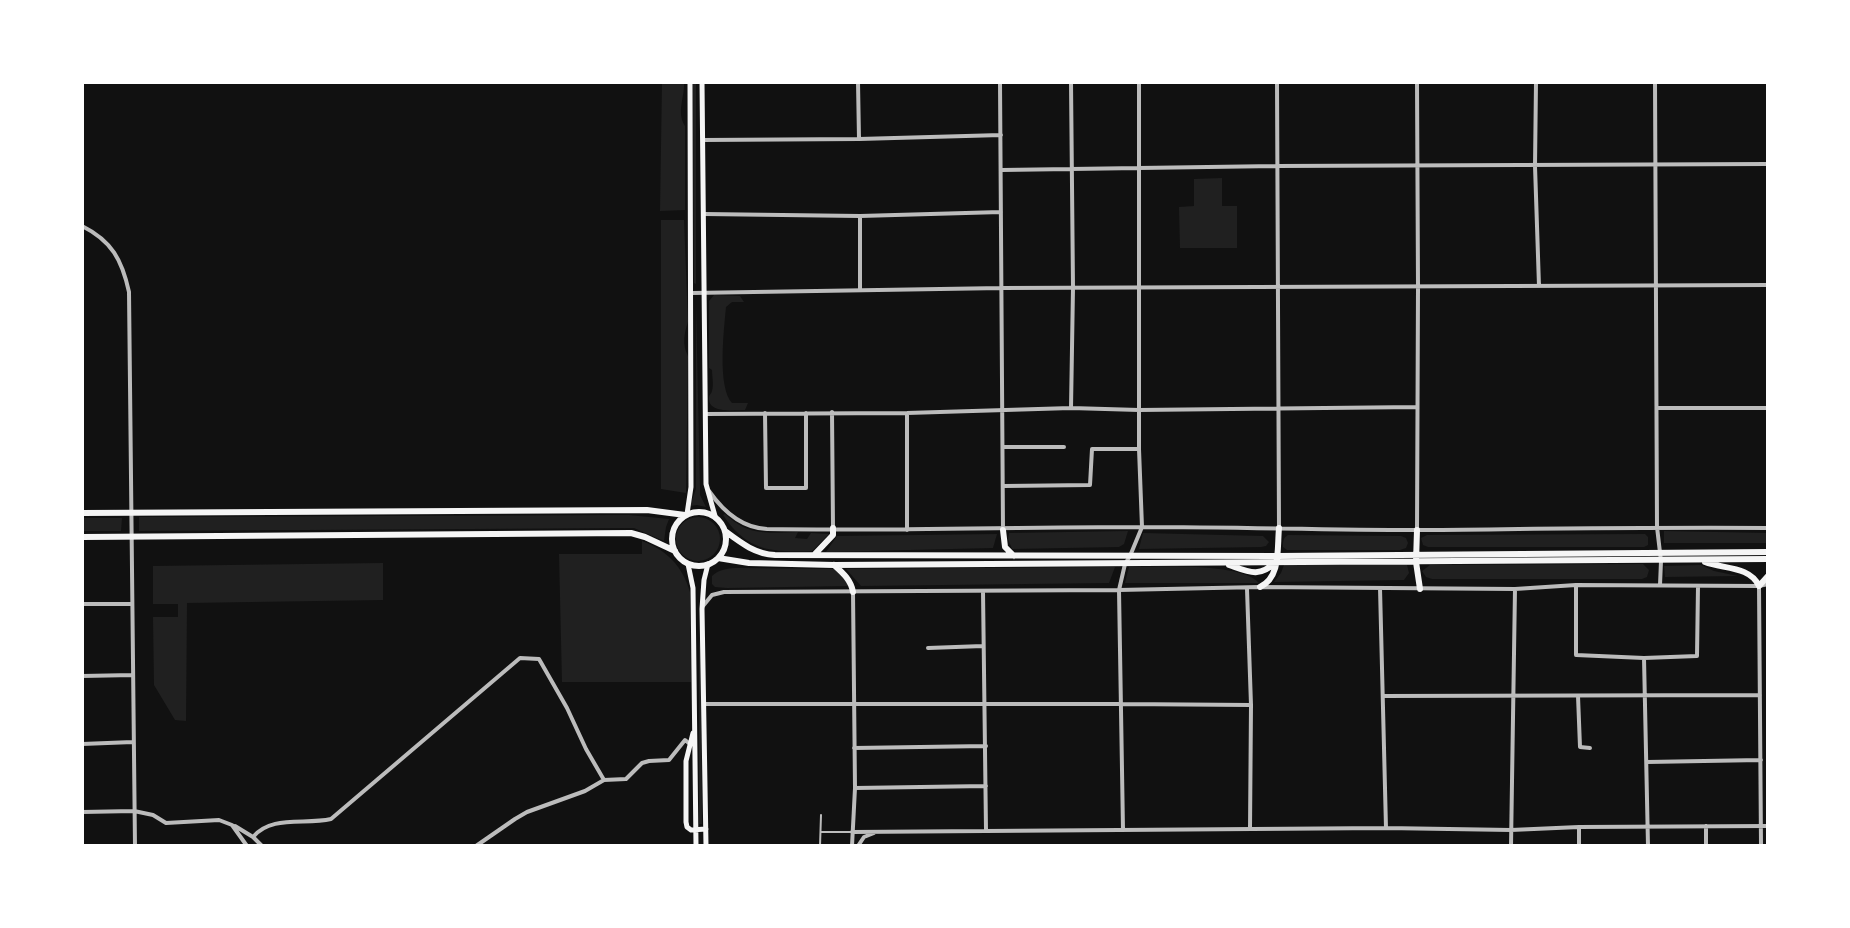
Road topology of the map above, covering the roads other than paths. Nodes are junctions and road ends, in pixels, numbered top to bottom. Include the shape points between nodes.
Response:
1 (690, 82) edge
2 (702, 82) edge
3 (858, 82) edge
4 (1000, 82) edge
5 (1071, 82) edge
6 (1139, 82) edge
7 (1277, 82) edge
8 (1417, 82) edge
9 (1536, 82) edge
10 (1655, 82) edge
11 (1001, 135) junction
12 (859, 139) junction
13 (703, 140) junction
14 (1768, 164) edge
15 (1655, 165) junction
16 (1276, 166) junction
17 (1417, 166) junction
18 (1535, 166) junction
19 (1071, 168) junction
20 (1140, 168) junction
21 (1002, 170) junction
22 (1001, 212) junction
23 (704, 214) junction
24 (860, 216) junction
25 (82, 226) edge
26 (1656, 285) junction
27 (1768, 285) edge
28 (1539, 286) junction
29 (1418, 287) junction
30 (1002, 288) junction
31 (1073, 288) junction
32 (1279, 288) junction
33 (1140, 289) junction
34 (860, 290) junction
35 (705, 292) junction
36 (692, 293) junction
37 (1280, 407) junction
38 (1417, 407) junction
39 (1071, 408) junction
40 (1657, 408) junction
41 (1768, 408) edge
42 (1003, 410) junction
43 (1139, 410) junction
44 (832, 412) junction
45 (765, 413) junction
46 (806, 413) junction
47 (907, 413) junction
48 (705, 414) junction
49 (1003, 447) junction
50 (1064, 447) dead end
51 (1139, 449) junction
52 (706, 484) junction
53 (1003, 486) junction
54 (132, 512) junction
55 (82, 513) edge
56 (686, 514) junction
57 (715, 516) junction
58 (1142, 527) junction
59 (1657, 527) junction
60 (833, 528) junction
61 (1279, 528) junction
62 (1768, 528) edge
63 (907, 530) junction
64 (1003, 530) junction
65 (1417, 530) junction
66 (725, 531) junction
67 (82, 537) edge
68 (132, 537) junction
69 (675, 551) junction
70 (1768, 552) edge
71 (814, 555) junction
72 (1014, 556) junction
73 (1130, 556) junction
74 (1660, 557) junction
75 (718, 558) junction
76 (1416, 558) junction
77 (1276, 559) junction
78 (1768, 559) edge
79 (1702, 560) junction
80 (688, 564) junction
81 (708, 564) junction
82 (1125, 564) junction
83 (834, 565) junction
84 (1768, 576) edge
85 (1768, 584) edge
86 (1576, 585) junction
87 (1660, 585) junction
88 (1698, 585) junction
89 (1759, 586) junction
90 (1260, 587) junction
91 (1380, 588) junction
92 (1247, 589) junction
93 (1420, 589) junction
94 (1515, 589) junction
95 (1119, 590) junction
96 (983, 591) junction
97 (853, 592) junction
98 (82, 604) edge
99 (132, 604) junction
100 (702, 609) junction
101 (983, 646) junction
102 (928, 648) dead end
103 (1644, 658) junction
104 (133, 675) junction
105 (82, 676) edge
106 (1645, 695) junction
107 (1760, 695) junction
108 (1383, 696) junction
109 (1513, 696) junction
110 (1578, 696) junction
111 (854, 703) junction
112 (986, 703) junction
113 (705, 704) junction
114 (1122, 704) junction
115 (1251, 705) junction
116 (696, 724) junction
117 (133, 742) junction
118 (82, 744) edge
119 (690, 744) junction
120 (986, 746) junction
121 (854, 748) junction
122 (1590, 748) dead end
123 (1761, 760) junction
124 (1647, 762) junction
125 (604, 780) junction
126 (986, 786) junction
127 (855, 788) junction
128 (134, 811) junction
129 (82, 812) edge
130 (821, 815) dead end
131 (232, 825) junction
132 (1648, 826) junction
133 (1706, 826) junction
134 (1761, 826) junction
135 (1768, 826) edge
136 (1579, 827) junction
137 (1386, 828) junction
138 (706, 829) junction
139 (1250, 829) junction
140 (696, 830) junction
141 (986, 830) junction
142 (1123, 830) junction
143 (1511, 830) junction
144 (881, 831) junction
145 (821, 832) junction
146 (852, 832) junction
147 (253, 837) junction
148 (135, 846) edge
149 (247, 846) edge
150 (262, 846) edge
151 (476, 846) edge
152 (696, 846) edge
153 (706, 846) edge
154 (820, 846) edge
155 (852, 846) edge
156 (858, 846) edge
157 (1511, 846) edge
158 (1579, 846) edge
159 (1648, 846) edge
160 (1706, 846) edge
161 (1761, 846) edge

1 - 36 main road
2 - 13 main road
3 - 12 street
4 - 11 street
5 - 19 street
6 - 20 street
7 - 16 street
8 - 17 street
9 - 18 street
10 - 15 street
11 - 12 street
11 - 21 street
12 - 13 street
13 - 23 main road
14 - 15 street
15 - 18 street
15 - 26 street
16 - 17 street
16 - 20 street
16 - 32 street
17 - 18 street
17 - 29 street
18 - 28 street
19 - 20 street
19 - 21 street
19 - 31 street
20 - 33 street
21 - 22 street
22 - 24 street
22 - 30 street
23 - 24 street
23 - 35 main road
24 - 34 street
25 - 54 street via 114,251 129,292
26 - 27 street
26 - 28 street
26 - 40 street
28 - 29 street
29 - 32 street
29 - 38 street
30 - 31 street
30 - 34 street
30 - 42 street
31 - 33 street
31 - 39 street
32 - 33 street
32 - 37 street
33 - 43 street
34 - 35 street
35 - 36 street
35 - 48 main road
36 - 56 main road via 691,487
37 - 38 street
37 - 43 street
37 - 61 street
38 - 65 street
39 - 42 street
39 - 43 street
40 - 41 street
40 - 59 street
42 - 47 street
42 - 49 street
43 - 51 street
44 - 46 street
44 - 47 street
44 - 60 street
45 - 46 street
45 - 46 street via 766,488 806,488
45 - 48 street
47 - 63 street
48 - 52 main road
49 - 50 street
49 - 53 street
51 - 53 street via 1092,449 1090,485
51 - 58 street
52 - 57 main road
52 - 60 street via 727,512 758,529
53 - 64 street
54 - 55 main road
54 - 56 main road
54 - 68 street
56 - 57 main road
56 - 69 main road via 674,527
57 - 66 main road
58 - 61 street
58 - 64 street
58 - 73 street
59 - 62 street
59 - 65 street
59 - 74 street
60 - 63 street
60 - 71 main road via 833,535
61 - 65 street
61 - 77 main road
63 - 64 street
64 - 72 main road via 1005,547
65 - 76 main road
66 - 71 main road via 764,555
66 - 75 main road via 726,545
67 - 68 main road
68 - 69 main road via 631,533
68 - 99 street
69 - 80 main road
70 - 74 main road
71 - 72 main road
72 - 73 main road
73 - 77 main road
73 - 82 street
74 - 76 main road
74 - 79 main road
74 - 87 street
75 - 81 main road
75 - 83 main road
76 - 77 main road
76 - 93 main road
77 - 82 main road
77 - 90 main road via 1272,580
78 - 79 main road
79 - 89 main road via 1745,572
80 - 81 main road
80 - 116 main road
81 - 100 main road
82 - 83 main road
82 - 95 street
83 - 97 main road
84 - 89 main road
85 - 89 street
86 - 87 street
86 - 94 street
86 - 103 street via 1576,655
87 - 88 street
88 - 89 street
88 - 103 street via 1697,656
89 - 107 street
90 - 91 street
90 - 92 street
91 - 93 street
91 - 108 street
92 - 95 street
92 - 115 street
93 - 94 street
94 - 109 street
95 - 96 street
95 - 114 street
96 - 97 street
96 - 101 street
97 - 100 street via 718,592
97 - 111 street
98 - 99 street
99 - 104 street
100 - 113 main road
101 - 102 street
101 - 112 street
103 - 106 street
104 - 105 street
104 - 117 street
106 - 107 street
106 - 110 street
106 - 124 street
107 - 123 street
108 - 109 street
108 - 137 street
109 - 110 street
109 - 143 street
110 - 122 street via 1580,747
111 - 112 street
111 - 113 street
111 - 121 street
112 - 114 street
112 - 120 street
113 - 138 main road
114 - 115 street
114 - 142 street
115 - 139 street
116 - 119 main road
116 - 140 main road
117 - 118 street
117 - 128 street
119 - 125 street via 685,740 669,760 642,763 626,779
119 - 140 main road via 686,822
120 - 121 street
120 - 126 street
121 - 127 street
123 - 124 street
123 - 134 street
124 - 132 street
125 - 147 street via 539,659 520,658 331,819 274,823
125 - 151 street via 527,812
126 - 127 street
126 - 141 street
127 - 146 street
128 - 129 street
128 - 131 street via 166,823 219,820
128 - 148 street
130 - 145 lane
131 - 147 street
131 - 149 street
132 - 133 street
132 - 136 street
132 - 159 street
133 - 134 street
133 - 160 street
134 - 135 street
134 - 161 street
136 - 143 street
136 - 158 street
137 - 139 street
137 - 143 street
138 - 140 main road
138 - 153 main road
139 - 142 street
140 - 152 main road
141 - 142 street
141 - 144 street
143 - 157 street
144 - 146 street
144 - 156 street via 864,837
145 - 146 lane
145 - 154 lane
146 - 155 street
147 - 150 street

